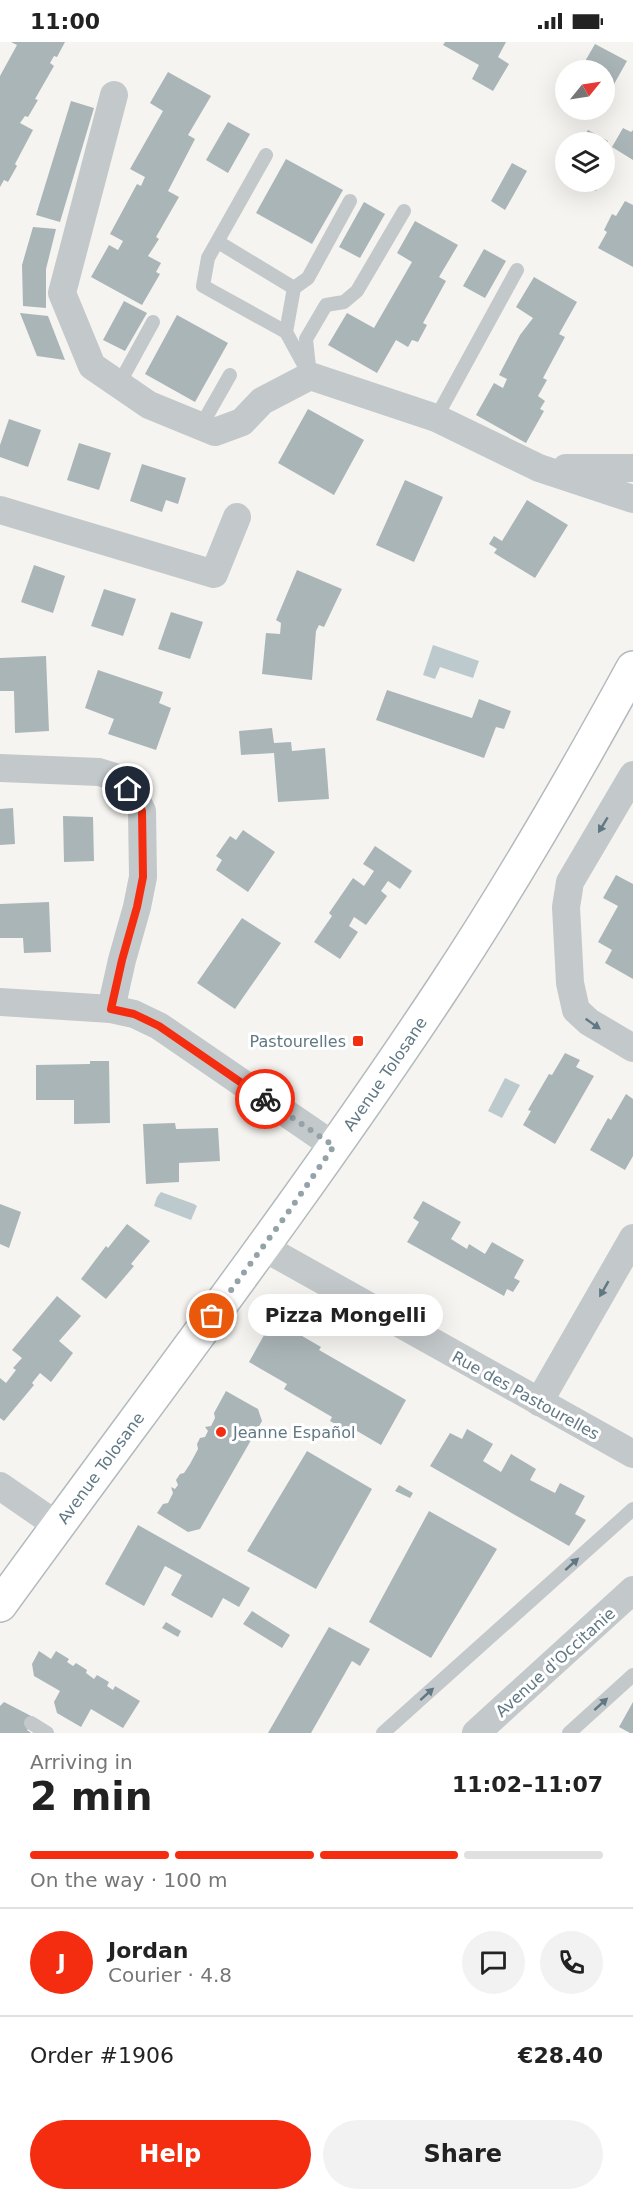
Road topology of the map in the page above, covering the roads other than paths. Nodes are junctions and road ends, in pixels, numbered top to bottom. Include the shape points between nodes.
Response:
1 (114, 95) dead end
2 (266, 155) dead end
3 (350, 201) dead end
4 (404, 211) dead end
5 (218, 242) junction
6 (517, 270) dead end
7 (294, 288) junction
8 (153, 322) dead end
9 (286, 332) junction
10 (230, 375) dead end
11 (310, 376) junction
12 (119, 384) junction
13 (436, 418) junction
14 (201, 426) junction
15 (539, 468) junction
16 (633, 468) edge
17 (633, 499) edge
18 (0, 510) edge
19 (237, 516) dead end
20 (633, 668) edge
21 (0, 768) edge
22 (633, 775) edge
23 (0, 1002) edge
24 (111, 1009) junction
25 (633, 1048) edge
26 (334, 1146) junction
27 (633, 1238) edge
28 (263, 1248) junction
29 (539, 1402) junction
30 (633, 1454) edge
31 (0, 1486) edge
32 (633, 1509) edge
33 (58, 1526) junction
34 (633, 1590) edge
35 (0, 1605) edge
36 (633, 1675) edge
37 (32, 1723) dead end
38 (483, 1731) edge
39 (47, 1733) edge
40 (383, 1733) edge
41 (569, 1733) edge

1 - 12 street via 62,293 92,366
2 - 5 lane
3 - 7 lane via 308,278
4 - 11 lane via 357,291 344,303 326,305 306,339
5 - 7 lane
5 - 9 lane via 208,258 203,286
6 - 13 lane
7 - 9 lane
8 - 12 lane
9 - 11 lane
10 - 14 lane
11 - 13 street
11 - 14 street via 262,401 242,422 215,432
12 - 14 street via 149,405
13 - 15 street
15 - 16 street
15 - 17 street
18 - 19 street via 214,574
20 - 26 main road, Avenue Tolosane via 482,927
21 - 24 street via 99,772 121,779 142,811 143,877
22 -> 25 street via 570,882 566,907 570,983 576,1010 588,1022
23 - 24 street
24 - 26 street via 159,1026
26 - 28 main road, Avenue Tolosane
27 -> 29 street
28 - 29 street, Rue des Pastourelles
28 - 33 main road, Avenue Tolosane
29 - 30 street, Rue des Pastourelles
31 - 33 street
40 -> 32 lane
33 - 35 main road, Avenue Tolosane
34 - 38 street, Avenue d'Occitanie
41 -> 36 lane
37 - 39 lane

